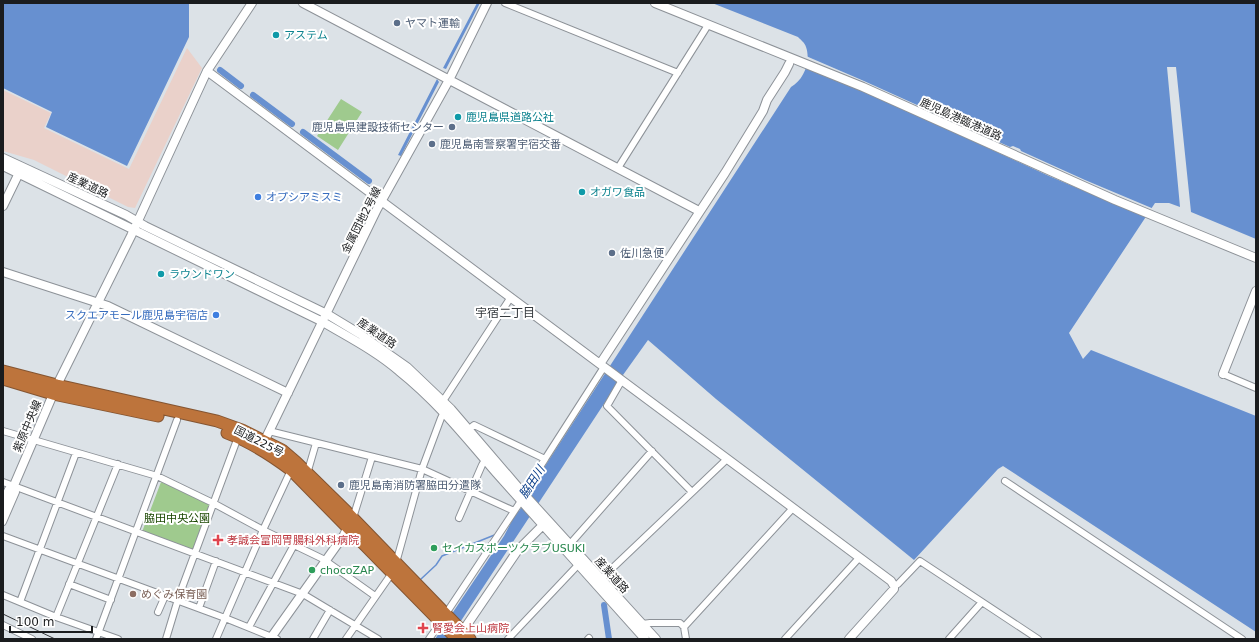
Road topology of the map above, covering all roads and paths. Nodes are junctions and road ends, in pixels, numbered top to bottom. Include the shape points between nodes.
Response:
1 (252, 3) edge
2 (303, 3) edge
3 (488, 3) edge
4 (506, 3) edge
5 (655, 3) edge
6 (708, 25) junction
7 (789, 64) dead end
8 (207, 71) junction
9 (678, 73) junction
10 (449, 80) junction
11 (3, 158) edge
12 (3, 166) edge
13 (618, 168) junction
14 (19, 173) junction
15 (382, 201) junction
16 (3, 204) edge
17 (699, 211) junction
18 (136, 225) junction
19 (1256, 258) edge
20 (3, 272) edge
21 (1256, 291) edge
22 (511, 297) junction
23 (97, 302) junction
24 (327, 314) junction
25 (322, 322) junction
26 (604, 367) junction
27 (3, 371) edge
28 (1223, 374) joint
29 (3, 379) edge
30 (621, 380) junction
31 (1256, 388) edge
32 (55, 389) junction
33 (288, 393) junction
34 (443, 401) junction
35 (444, 412) junction
36 (177, 420) junction
37 (469, 429) junction
38 (3, 431) edge
39 (238, 437) junction
40 (33, 440) junction
41 (265, 440) junction
42 (316, 444) junction
43 (652, 452) junction
44 (76, 453) junction
45 (372, 457) junction
46 (545, 459) junction
47 (727, 459) junction
48 (485, 460) junction
49 (118, 464) junction
50 (422, 469) junction
51 (291, 470) junction
52 (307, 474) junction
53 (157, 476) junction
54 (3, 482) edge
55 (1005, 482) dead end
56 (13, 487) junction
57 (471, 491) junction
58 (692, 492) junction
59 (524, 497) junction
60 (3, 499) edge
61 (57, 503) junction
62 (213, 503) junction
63 (793, 508) junction
64 (3, 511) edge
65 (514, 511) junction
66 (96, 518) junction
67 (459, 518) dead end
68 (3, 522) edge
69 (350, 523) junction
70 (546, 523) junction
71 (263, 530) junction
72 (137, 532) junction
73 (3, 536) edge
74 (570, 544) junction
75 (294, 545) junction
76 (40, 550) junction
77 (195, 553) junction
78 (859, 558) junction
79 (216, 561) junction
80 (326, 561) junction
81 (77, 564) junction
82 (578, 565) junction
83 (394, 568) junction
84 (244, 572) junction
85 (119, 579) junction
86 (601, 579) junction
87 (273, 583) junction
88 (69, 584) junction
89 (894, 586) junction
90 (302, 594) junction
91 (3, 595) edge
92 (165, 596) junction
93 (375, 596) junction
94 (111, 600) junction
95 (178, 601) junction
96 (20, 602) junction
97 (982, 602) junction
98 (200, 608) junction
99 (330, 610) junction
100 (158, 612) dead end
101 (56, 617) junction
102 (225, 618) junction
103 (444, 619) junction
104 (642, 624) junction
105 (3, 625) edge
106 (355, 626) junction
107 (249, 627) junction
108 (684, 627) junction
109 (460, 635) edge
110 (97, 636) edge
111 (273, 638) edge
112 (32, 639) edge
113 (118, 639) edge
114 (166, 639) edge
115 (216, 639) edge
116 (313, 639) edge
117 (346, 639) edge
118 (378, 639) edge
119 (429, 639) edge
120 (508, 639) edge
121 (645, 639) edge
122 (656, 639) edge
123 (686, 639) edge
124 (785, 639) edge
125 (849, 639) edge
126 (949, 639) edge
127 (1038, 639) edge
128 (1242, 639) edge

1 - 8 street, 紫原中央線
2 - 10 street
3 - 10 street, 金属団地2号線
4 - 9 street
5 - 6 street, 鹿児島港臨港道路
6 - 9 street
6 - 19 street, 鹿児島港臨港道路 via 864,87 1053,172
7 - 17 street via 763,111
8 - 15 street
8 - 18 street, 紫原中央線
9 - 13 street
10 - 13 street
10 - 15 street, 金属団地2号線
11 - 18 street, 産業道路 via 126,215
12 - 14 street, 産業道路
13 - 17 street
14 - 16 street
14 - 18 street, 産業道路
15 - 22 street
15 - 24 street, 金属団地2号線
17 - 26 street
18 - 23 street, 紫原中央線
18 - 24 street, 産業道路
18 - 25 street, 産業道路
20 - 23 street
21 - 28 street
22 - 26 street
22 - 34 street
23 - 32 street, 紫原中央線
23 - 33 street
24 - 25 street, 金属団地2号線
24 - 34 street, 産業道路 via 407,367
25 - 33 street, 金属団地2号線
25 - 35 street, 産業道路 via 399,370
26 - 30 street
26 - 46 street
27 - 32 highway, 国道225号
28 - 31 street
29 - 32 highway, 国道225号
30 - 43 street via 607,406
30 - 47 street
32 - 36 highway, 国道225号
32 - 40 street, 紫原中央線
32 - 41 highway, 国道225号 via 217,421
33 - 41 street, 金属団地2号線
34 - 37 street, 産業道路
35 - 48 street, 産業道路
35 - 50 street
36 - 39 highway, 国道225号 via 214,428
36 - 53 street
37 - 46 street via 474,425
37 - 59 street, 産業道路
38 - 40 street
39 - 41 highway, 国道225号
39 - 62 street
40 - 44 street
40 - 56 street, 紫原中央線
41 - 42 street
41 - 51 highway, 国道225号
41 - 52 highway, 国道225号 via 282,450
42 - 45 street
42 - 52 street
43 - 58 street
43 - 74 street
44 - 49 street
44 - 61 street
45 - 50 street
45 - 69 street
46 - 59 street
47 - 58 street
47 - 63 street
48 - 57 street
48 - 59 street, 産業道路
49 - 53 street
49 - 66 street
50 - 57 street
50 - 83 street
51 - 69 highway, 国道225号
51 - 71 street
52 - 69 highway, 国道225号
53 - 62 street
53 - 72 street
54 - 56 street
55 - 128 street
56 - 60 street via 8,489
56 - 61 street
56 - 64 street, 紫原中央線
56 - 68 street via 16,492
57 - 65 street
57 - 67 street
58 - 86 street
59 - 65 street
59 - 70 street, 産業道路
61 - 66 street
61 - 76 street
62 - 71 street
62 - 77 street
63 - 78 street
63 - 108 street
65 - 103 street
66 - 72 street
66 - 81 street
69 - 80 street
69 - 83 highway, 国道225号
70 - 74 street, 産業道路
70 - 82 street, 産業道路
70 - 109 street via 518,550
71 - 75 street
71 - 84 street
72 - 77 street
72 - 85 street
73 - 76 street
74 - 86 street, 産業道路
75 - 80 street
75 - 87 street
76 - 81 street
76 - 96 street
77 - 79 street
77 - 95 street
78 - 89 street via 891,581
78 - 124 street
79 - 84 street
79 - 98 street
80 - 90 street
80 - 93 street
81 - 85 street
81 - 88 street
82 - 120 street
82 - 121 street, 産業道路
83 - 93 street
83 - 103 highway, 国道225号
84 - 87 street
84 - 102 street
85 - 92 street
85 - 94 street
86 - 104 street, 産業道路
87 - 90 street
87 - 107 street
88 - 94 street
88 - 101 street
89 - 97 street via 920,561
89 - 125 street
90 - 99 street
90 - 111 street
91 - 96 street
92 - 95 street
92 - 100 street
93 - 106 street
94 - 110 street
95 - 98 street
95 - 114 street
96 - 101 street
97 - 126 street
97 - 127 street
98 - 102 street
99 - 106 street
99 - 116 street
101 - 110 street
102 - 107 street
102 - 115 street
103 - 109 highway, 国道225号
103 - 119 street
104 - 108 street via 680,623
104 - 122 street, 産業道路
105 - 112 street
106 - 117 street
106 - 118 street
107 - 111 street
108 - 123 street
110 - 113 street

